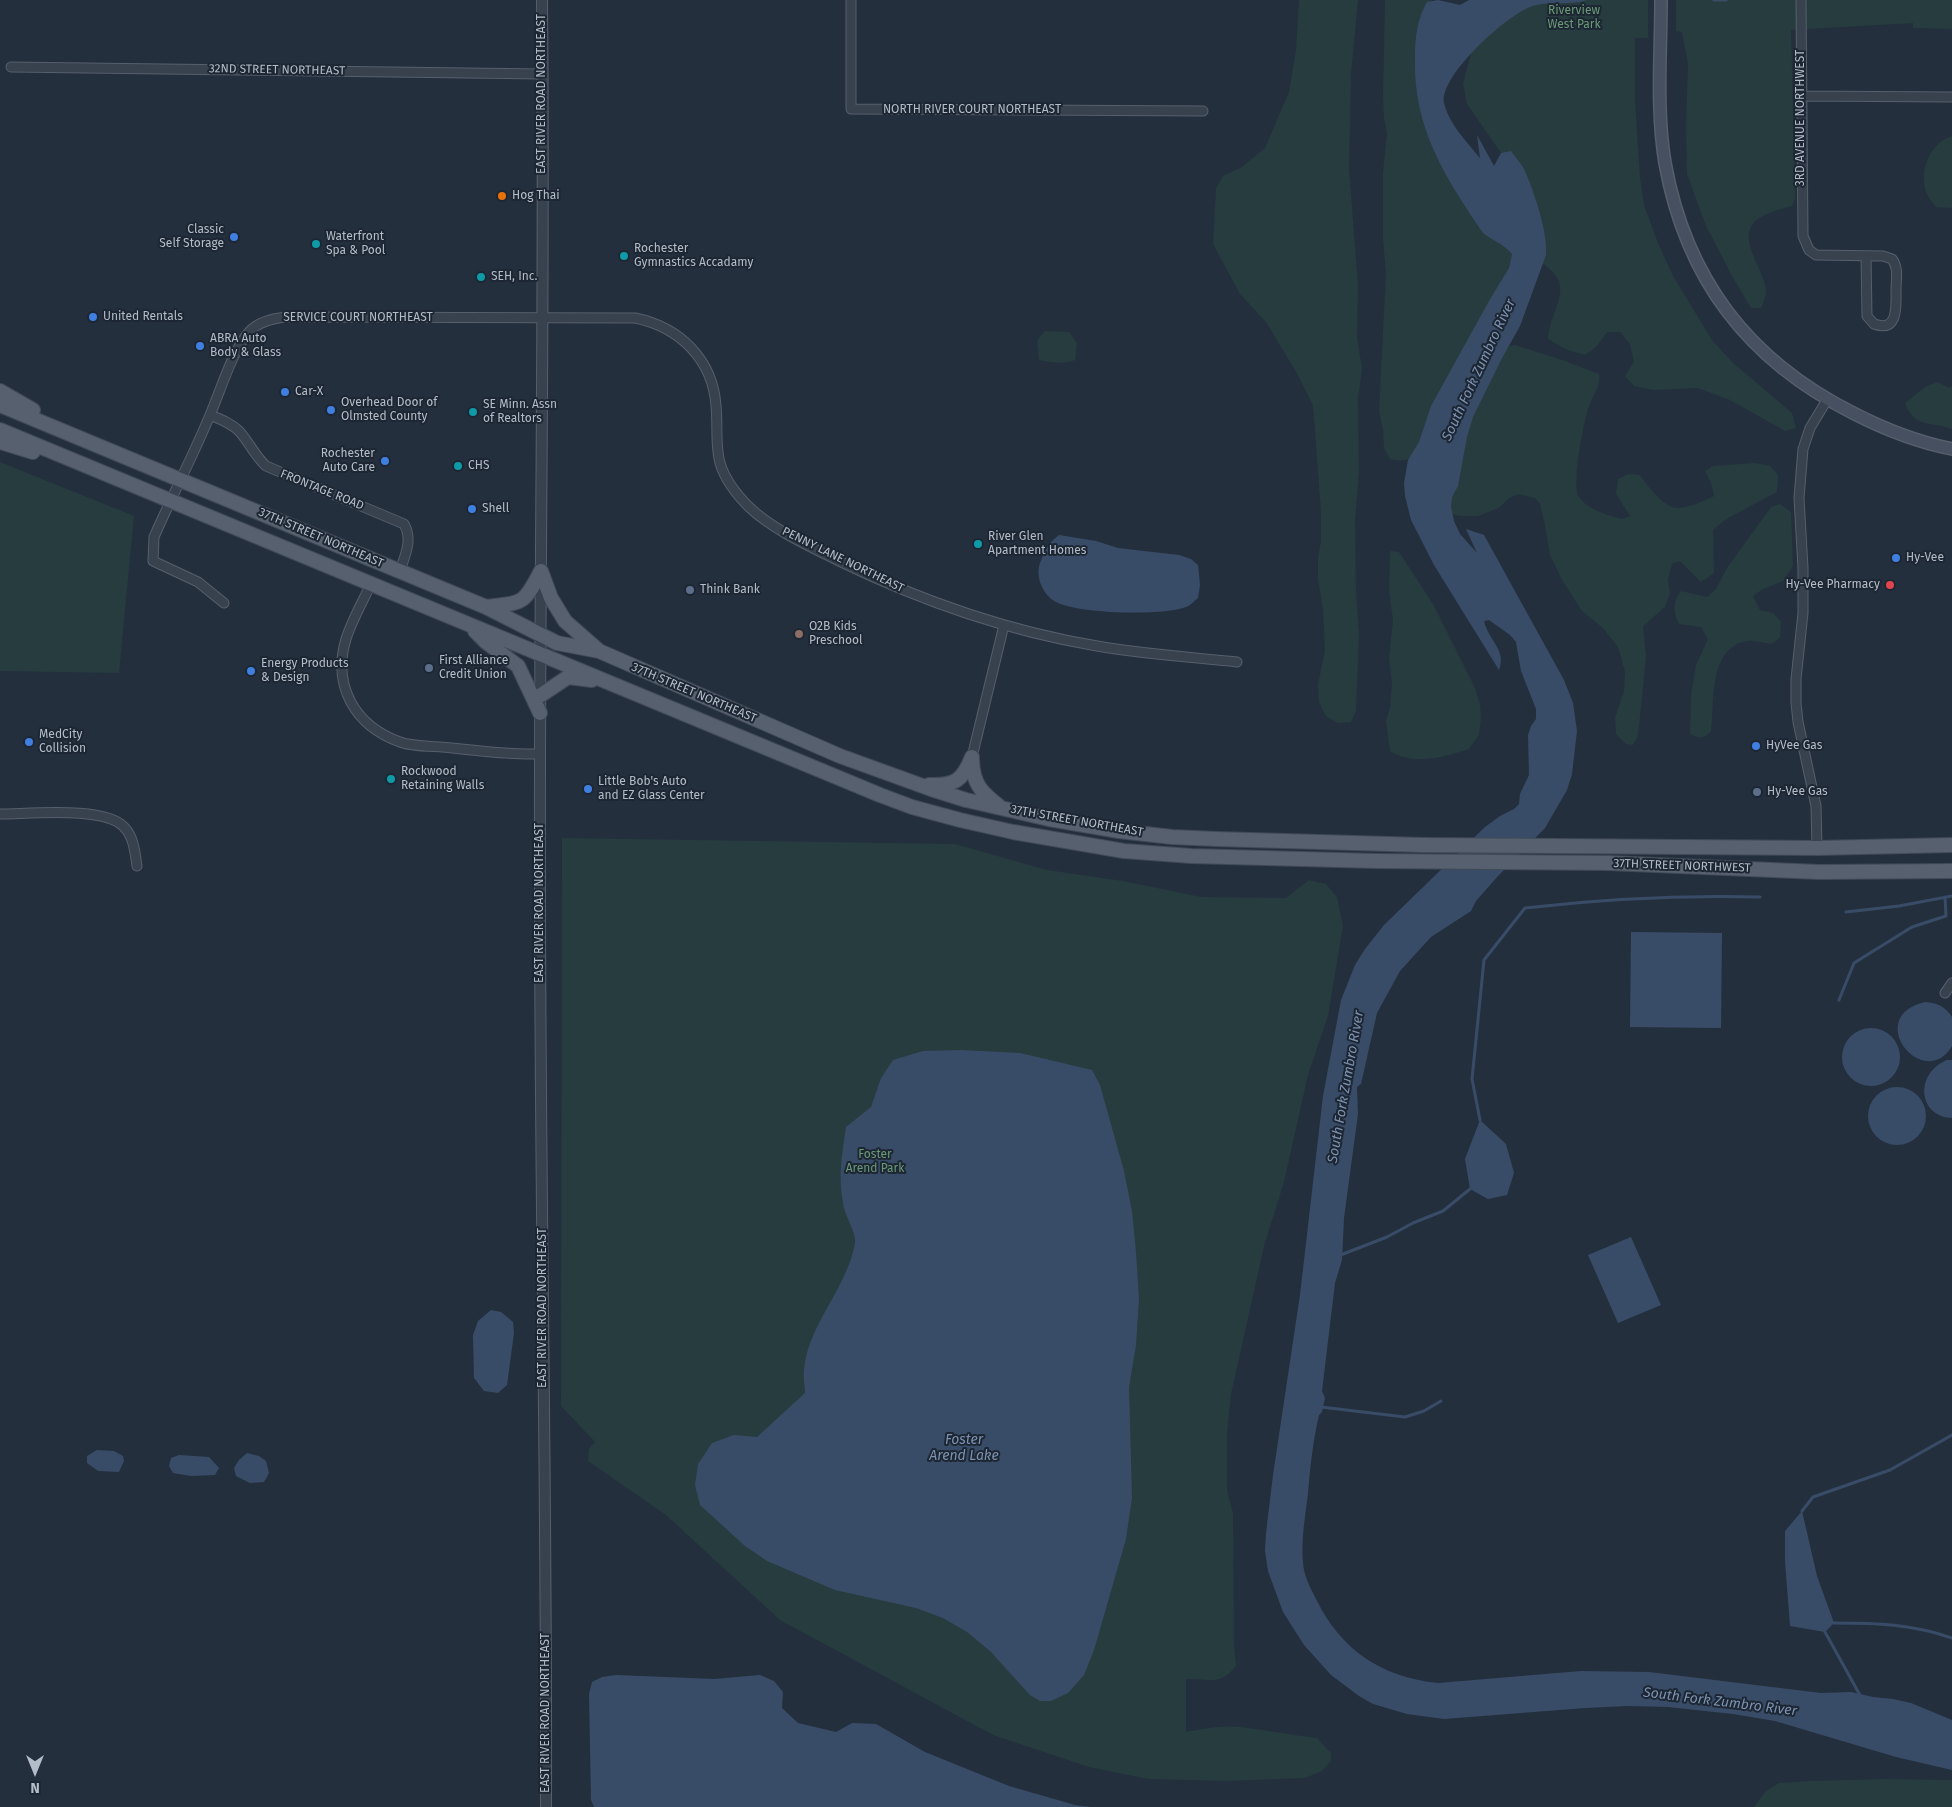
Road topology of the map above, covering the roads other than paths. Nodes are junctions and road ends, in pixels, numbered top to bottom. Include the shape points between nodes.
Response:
1 (542, 0) edge
2 (851, 0) edge
3 (1661, 0) edge
4 (1801, 0) edge
5 (11, 67) dead end
6 (543, 74) junction
7 (1801, 96) junction
8 (1952, 97) edge
9 (1203, 111) dead end
10 (1866, 256) junction
11 (543, 318) junction
12 (0, 391) edge
13 (1827, 400) junction
14 (0, 405) edge
15 (210, 415) junction
16 (0, 430) edge
17 (0, 442) edge
18 (102, 447) junction
19 (1952, 449) edge
20 (99, 472) junction
21 (181, 480) junction
22 (170, 501) junction
23 (400, 571) junction
24 (541, 571) junction
25 (371, 584) junction
26 (224, 603) dead end
27 (486, 607) junction
28 (1004, 625) junction
29 (469, 626) junction
30 (541, 634) junction
31 (599, 651) junction
32 (541, 654) junction
33 (1237, 662) dead end
34 (608, 682) junction
35 (541, 695) junction
36 (540, 713) junction
37 (540, 754) junction
38 (972, 757) junction
39 (891, 775) junction
40 (1001, 808) junction
41 (0, 814) edge
42 (1423, 845) joint
43 (1952, 845) edge
44 (1817, 848) junction
45 (1411, 861) joint
46 (137, 866) dead end
47 (1952, 871) edge
48 (1952, 983) edge
49 (1945, 993) dead end
50 (546, 1807) edge

1 - 6 street, EAST RIVER ROAD NORTHEAST
2 - 9 street, NORTH RIVER COURT NORTHEAST via 851,109
3 - 13 main road via 1662,140 1671,188 1690,247 1722,306 1744,334 1777,365
4 - 7 street, 3RD AVENUE NORTHWEST
5 - 6 street, 32ND STREET NORTHEAST
6 - 11 street, EAST RIVER ROAD NORTHEAST
7 - 8 street
7 - 10 street, 3RD AVENUE NORTHWEST via 1803,236 1809,250 1816,255
10 - 10 street via 1888,257 1896,265 1896,311 1894,320 1887,325 1874,324 1867,316
11 - 15 street, SERVICE COURT NORTHEAST via 288,317 269,320 255,327 244,339
11 - 24 street, EAST RIVER ROAD NORTHEAST
11 - 28 street, PENNY LANE NORTHEAST via 635,318 659,325 683,340 709,373 716,405 720,462 731,486 748,507 776,527 863,572 932,602
12 - 18 main road
13 - 19 main road via 1895,433
13 - 44 street via 1810,428 1803,449 1800,489 1804,612 1796,703 1816,806
14 - 18 main road, 37TH STREET NORTHEAST
15 - 21 street, SERVICE COURT NORTHEAST
15 - 23 street, FRONTAGE ROAD via 238,430 266,466 404,524 409,541
16 - 20 main road, 37TH STREET NORTHEAST
17 - 20 main road
18 - 21 main road, 37TH STREET NORTHEAST
20 - 22 main road, 37TH STREET NORTHEAST
21 - 22 street, SERVICE COURT NORTHEAST
21 - 23 main road, 37TH STREET NORTHEAST
22 - 25 main road, 37TH STREET NORTHEAST
22 - 26 street, SERVICE COURT NORTHEAST via 154,538 153,561 198,582
23 - 27 main road, 37TH STREET NORTHEAST
24 - 27 main road via 524,599
24 - 30 street, EAST RIVER ROAD NORTHEAST
24 - 31 main road via 551,598 565,621
25 - 29 main road, 37TH STREET NORTHEAST
25 - 37 street via 346,639 343,657 342,678 360,718 400,743
27 - 30 main road, 37TH STREET NORTHEAST
28 - 33 street, PENNY LANE NORTHEAST via 1096,646
28 - 38 street
29 - 32 main road, 37TH STREET NORTHEAST
29 - 36 main road via 518,666
30 - 31 main road, 37TH STREET NORTHEAST via 557,643
30 - 32 street, EAST RIVER ROAD NORTHEAST
31 - 39 main road, 37TH STREET NORTHEAST
32 - 34 main road, 37TH STREET NORTHEAST
32 - 35 street, EAST RIVER ROAD NORTHEAST
34 - 35 main road via 568,677
34 - 45 main road, 37TH STREET NORTHEAST via 888,798 1013,832 1124,851 1191,856
35 - 36 street, EAST RIVER ROAD NORTHEAST
36 - 37 street, EAST RIVER ROAD NORTHEAST
37 - 50 street, EAST RIVER ROAD NORTHEAST
38 - 39 main road via 966,773 948,784 927,785
38 - 40 main road via 978,786
39 - 40 main road, 37TH STREET NORTHEAST
40 - 42 main road, 37TH STREET NORTHEAST via 1119,831 1172,837
41 - 46 street via 93,814 113,819 126,828 134,845
42 - 44 main road, 37TH STREET NORTHWEST
43 - 44 main road, 37TH STREET NORTHWEST
45 - 47 main road, 37TH STREET NORTHWEST via 1566,862 1819,872
48 - 49 street

